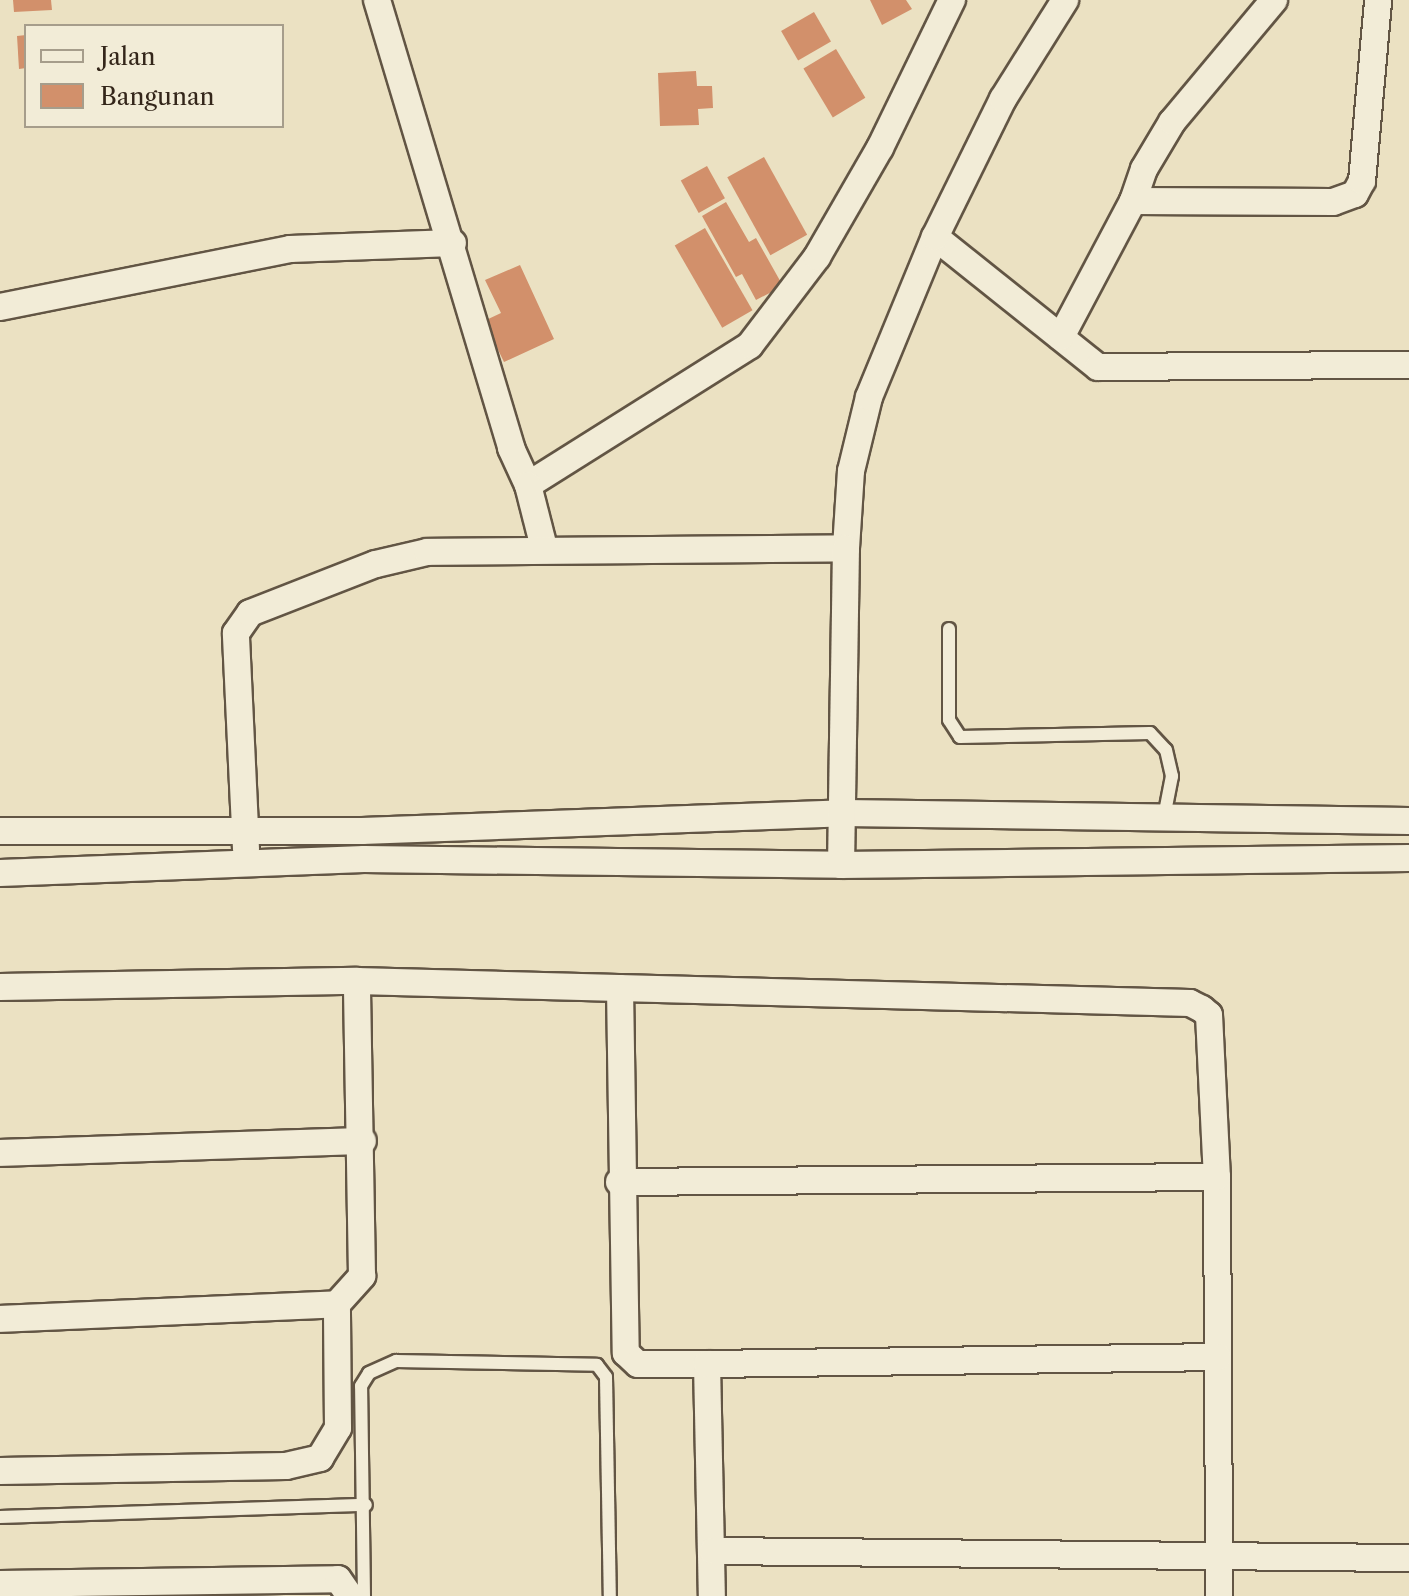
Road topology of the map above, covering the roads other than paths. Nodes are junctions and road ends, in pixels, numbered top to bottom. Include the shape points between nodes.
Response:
1 (377, 0) edge
2 (952, 0) edge
3 (1065, 0) edge
4 (1274, 0) edge
5 (1378, 0) edge
6 (1133, 201) junction
7 (935, 237) junction
8 (453, 243) junction
9 (0, 307) edge
10 (1061, 337) junction
11 (1409, 365) edge
12 (528, 485) junction
13 (544, 548) junction
14 (846, 548) junction
15 (949, 629) dead end
16 (844, 813) junction
17 (1164, 817) junction
18 (1409, 821) edge
19 (0, 831) edge
20 (362, 831) junction
21 (245, 832) junction
22 (1409, 858) edge
23 (364, 859) junction
24 (247, 861) junction
25 (841, 865) junction
26 (0, 873) edge
27 (357, 981) junction
28 (0, 987) edge
29 (620, 988) junction
30 (363, 1141) junction
31 (0, 1153) edge
32 (1217, 1177) junction
33 (619, 1182) junction
34 (337, 1304) junction
35 (0, 1319) edge
36 (1218, 1357) junction
37 (707, 1364) junction
38 (0, 1471) edge
39 (366, 1505) junction
40 (0, 1517) edge
41 (713, 1551) junction
42 (1409, 1558) edge
43 (1219, 1559) junction
44 (0, 1584) edge
45 (350, 1596) edge
46 (364, 1596) edge
47 (610, 1596) edge
48 (712, 1596) edge
49 (1219, 1596) edge

1 - 8 street
2 - 12 street via 880,148 825,244 792,296 750,345
3 - 7 street via 1003,99
4 - 6 street via 1172,122
5 - 6 street via 1362,181 1355,194 1333,202
6 - 10 street
7 - 10 street
7 - 14 street via 869,397 851,471
8 - 9 street via 290,249
8 - 12 street via 511,448
10 - 11 street via 1098,367
12 - 13 street
13 - 14 street
13 - 21 street via 427,552 376,564 250,613 236,633
14 - 16 street
15 - 17 lane via 949,720 960,737 1150,733 1166,750 1172,776
16 - 17 street
16 - 20 street
16 - 25 street
17 - 18 street
19 - 21 street
20 - 21 street
20 - 23 street
21 - 24 street
22 - 25 street
23 - 24 street
23 - 25 street
24 - 26 street
27 - 28 street
27 - 29 street
27 - 30 street
29 - 32 street via 1190,1003 1209,1015
29 - 33 street
30 - 31 street
30 - 34 street via 362,1276
32 - 33 street
32 - 36 street
33 - 37 street via 626,1353 638,1364
34 - 35 street
34 - 38 street via 338,1428 320,1458 286,1466
36 - 37 street
36 - 43 street
37 - 41 street
39 - 40 lane
39 - 46 lane
39 - 47 lane via 361,1386 369,1373 396,1361 597,1365 606,1377
41 - 43 street
41 - 48 street
42 - 43 street
43 - 49 street
44 - 45 street via 338,1579

